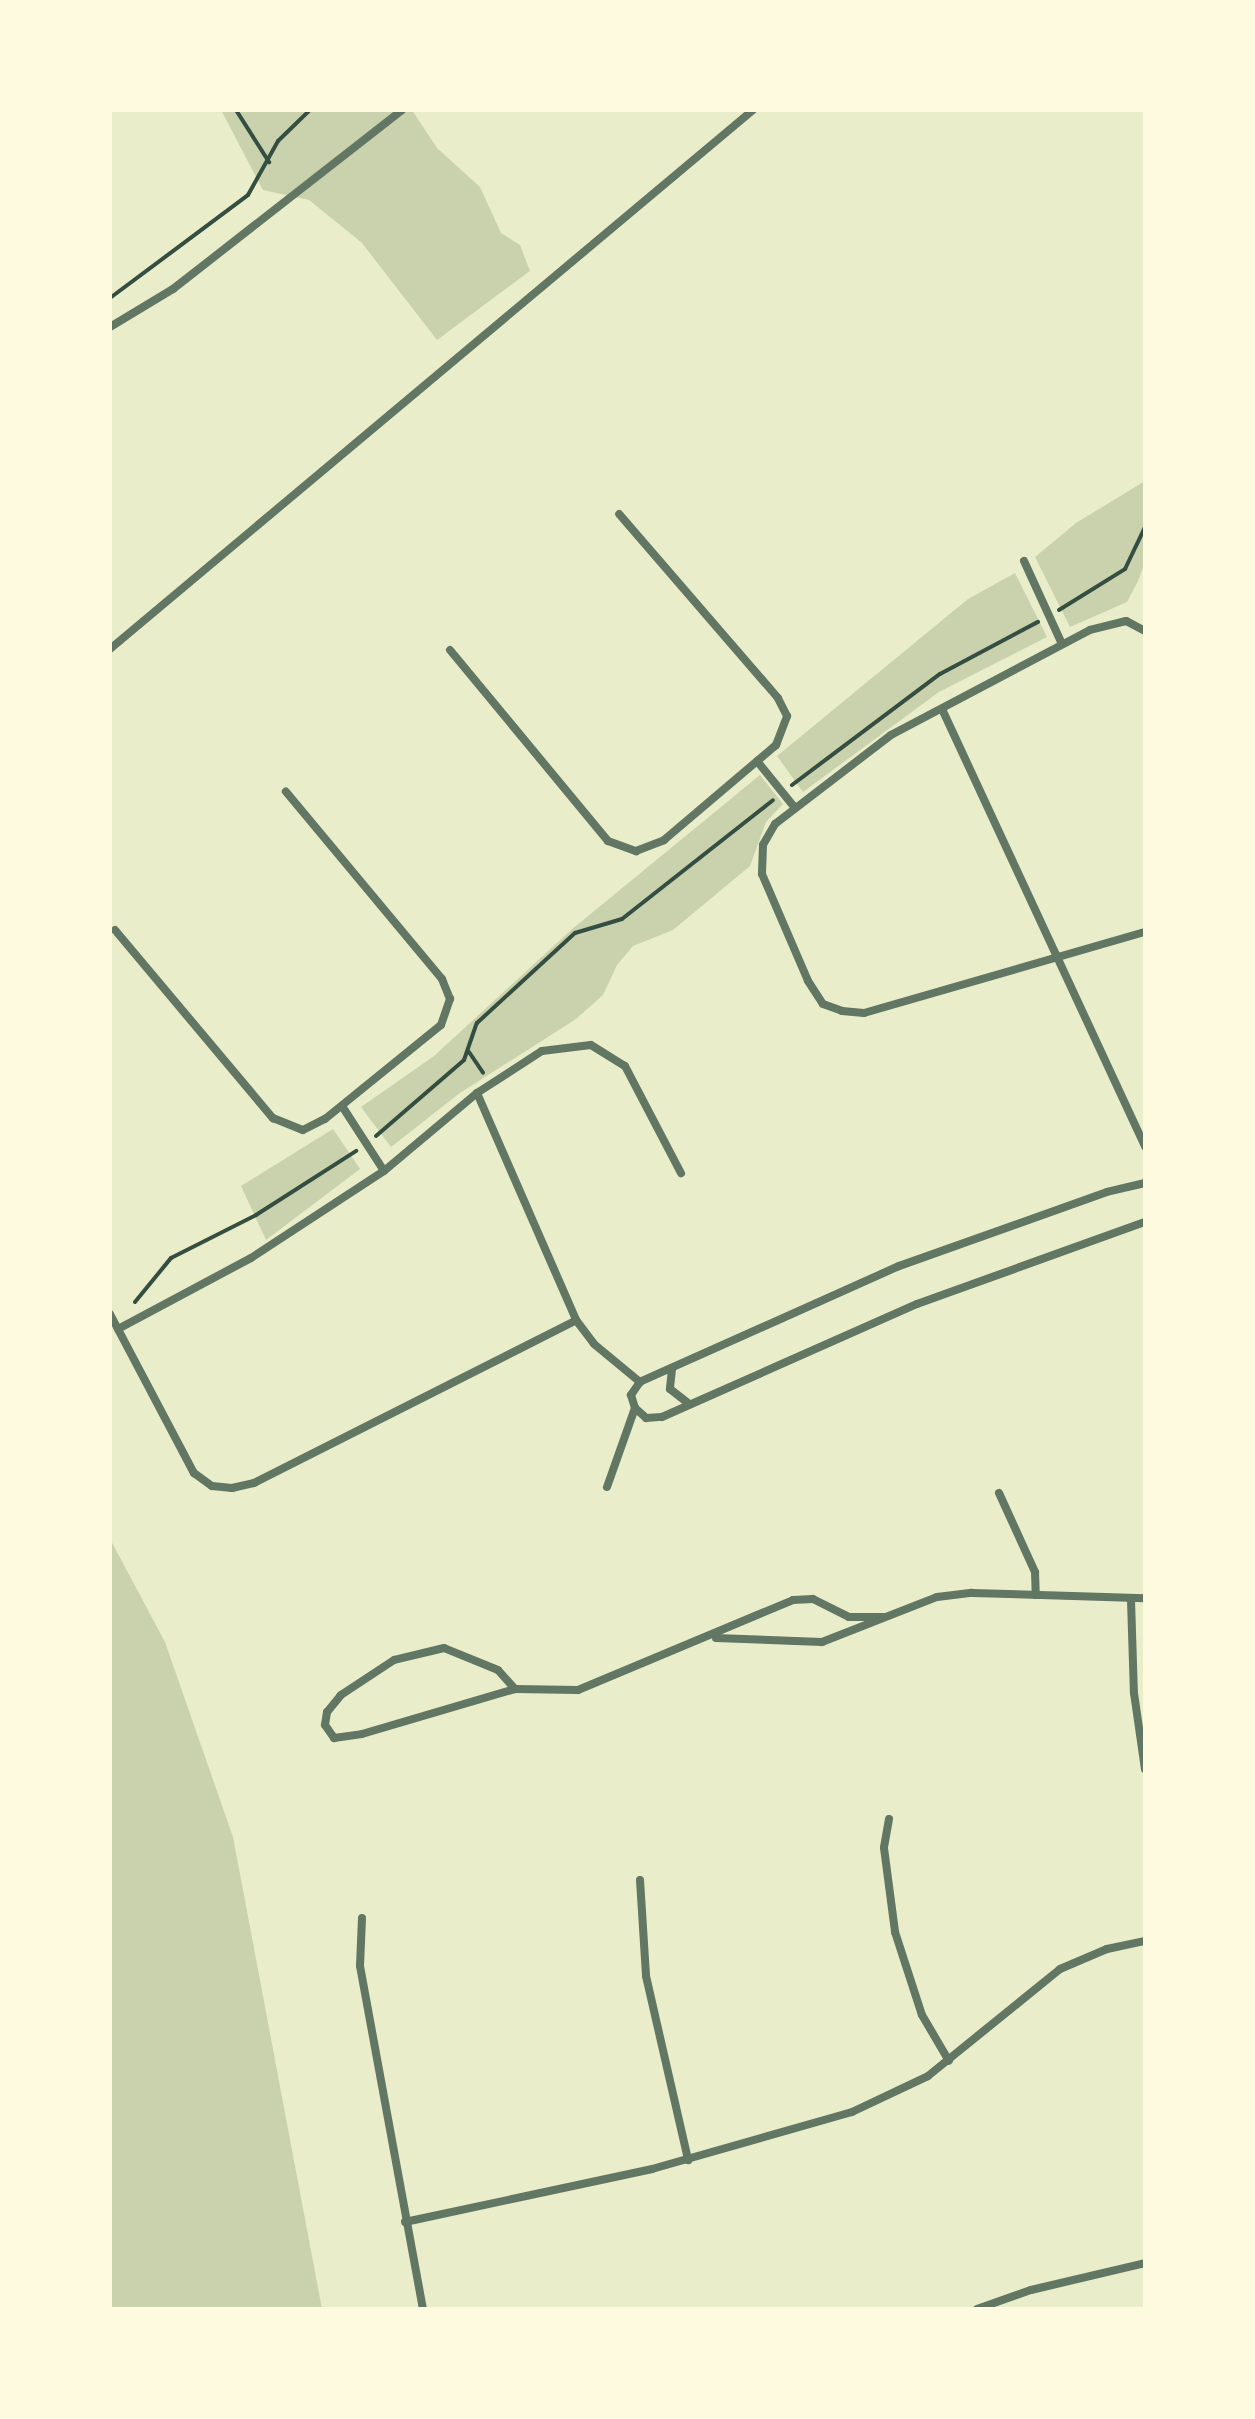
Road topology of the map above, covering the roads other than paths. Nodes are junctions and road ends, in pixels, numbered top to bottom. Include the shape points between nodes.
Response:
1 (402, 110) edge
2 (753, 110) edge
3 (110, 327) edge
4 (619, 514) dead end
5 (1024, 561) dead end
6 (1145, 631) edge
7 (1062, 644) junction
8 (110, 649) edge
9 (450, 650) dead end
10 (942, 709) junction
11 (757, 761) junction
12 (286, 792) dead end
13 (795, 808) junction
14 (115, 930) dead end
15 (1145, 932) edge
16 (1060, 960) junction
17 (477, 1093) junction
18 (342, 1106) junction
19 (1145, 1147) edge
20 (384, 1171) junction
21 (681, 1173) dead end
22 (1145, 1183) edge
23 (1145, 1222) edge
24 (110, 1314) edge
25 (576, 1320) junction
26 (118, 1329) junction
27 (672, 1368) junction
28 (640, 1382) junction
29 (690, 1404) junction
30 (635, 1408) junction
31 (607, 1487) dead end
32 (999, 1493) dead end
33 (1036, 1595) junction
34 (1145, 1598) edge
35 (1131, 1600) junction
36 (883, 1617) junction
37 (710, 1638) junction
38 (515, 1689) junction
39 (1145, 1769) edge
40 (889, 1819) dead end
41 (640, 1880) dead end
42 (362, 1918) dead end
43 (1145, 1941) edge
44 (949, 2061) junction
45 (688, 2160) junction
46 (405, 2222) junction
47 (1145, 2263) edge
48 (423, 2309) edge
49 (977, 2309) edge

1 - 3 street via 173,289
2 - 8 street
4 - 11 street via 784,706 784,733
5 - 7 street
6 - 7 street via 1126,621 1108,622
7 - 10 street
9 - 11 street via 601,834 625,850 656,846
10 - 13 street via 891,735
10 - 16 street
11 - 13 street
12 - 18 street via 449,992 449,1009 441,1025
13 - 16 street via 775,824 763,845 762,874 823,1004 864,1013
14 - 18 street via 279,1124 311,1128
15 - 16 street
16 - 19 street
17 - 20 street
17 - 21 street via 542,1051 591,1045 625,1066
17 - 25 street
18 - 20 street
20 - 26 street via 251,1258
22 - 27 street via 899,1266
23 - 29 street via 917,1304
24 - 26 street
25 - 26 street via 254,1483 232,1488 212,1486 194,1473
25 - 28 street via 594,1344
27 - 28 street
27 - 29 street via 670,1389
28 - 30 street via 631,1395
29 - 30 street via 662,1417 646,1418
30 - 31 street
32 - 33 street via 1035,1572
33 - 35 street
33 - 36 street via 937,1597
34 - 35 street
35 - 39 street via 1134,1693
36 - 37 street via 850,1635 822,1642
36 - 37 street via 849,1617 813,1599 793,1600
37 - 38 street via 578,1690
38 - 38 street via 498,1670 444,1648 383,1667 341,1695 327,1712 325,1725 334,1738 362,1734
40 - 44 street via 884,1848 895,1932 917,2003
41 - 45 street via 646,1976
42 - 46 street via 360,1966
43 - 44 street via 1107,1949 1060,1969
44 - 45 street via 900,2092 852,2112
45 - 46 street
46 - 48 street
47 - 49 street via 1031,2290

